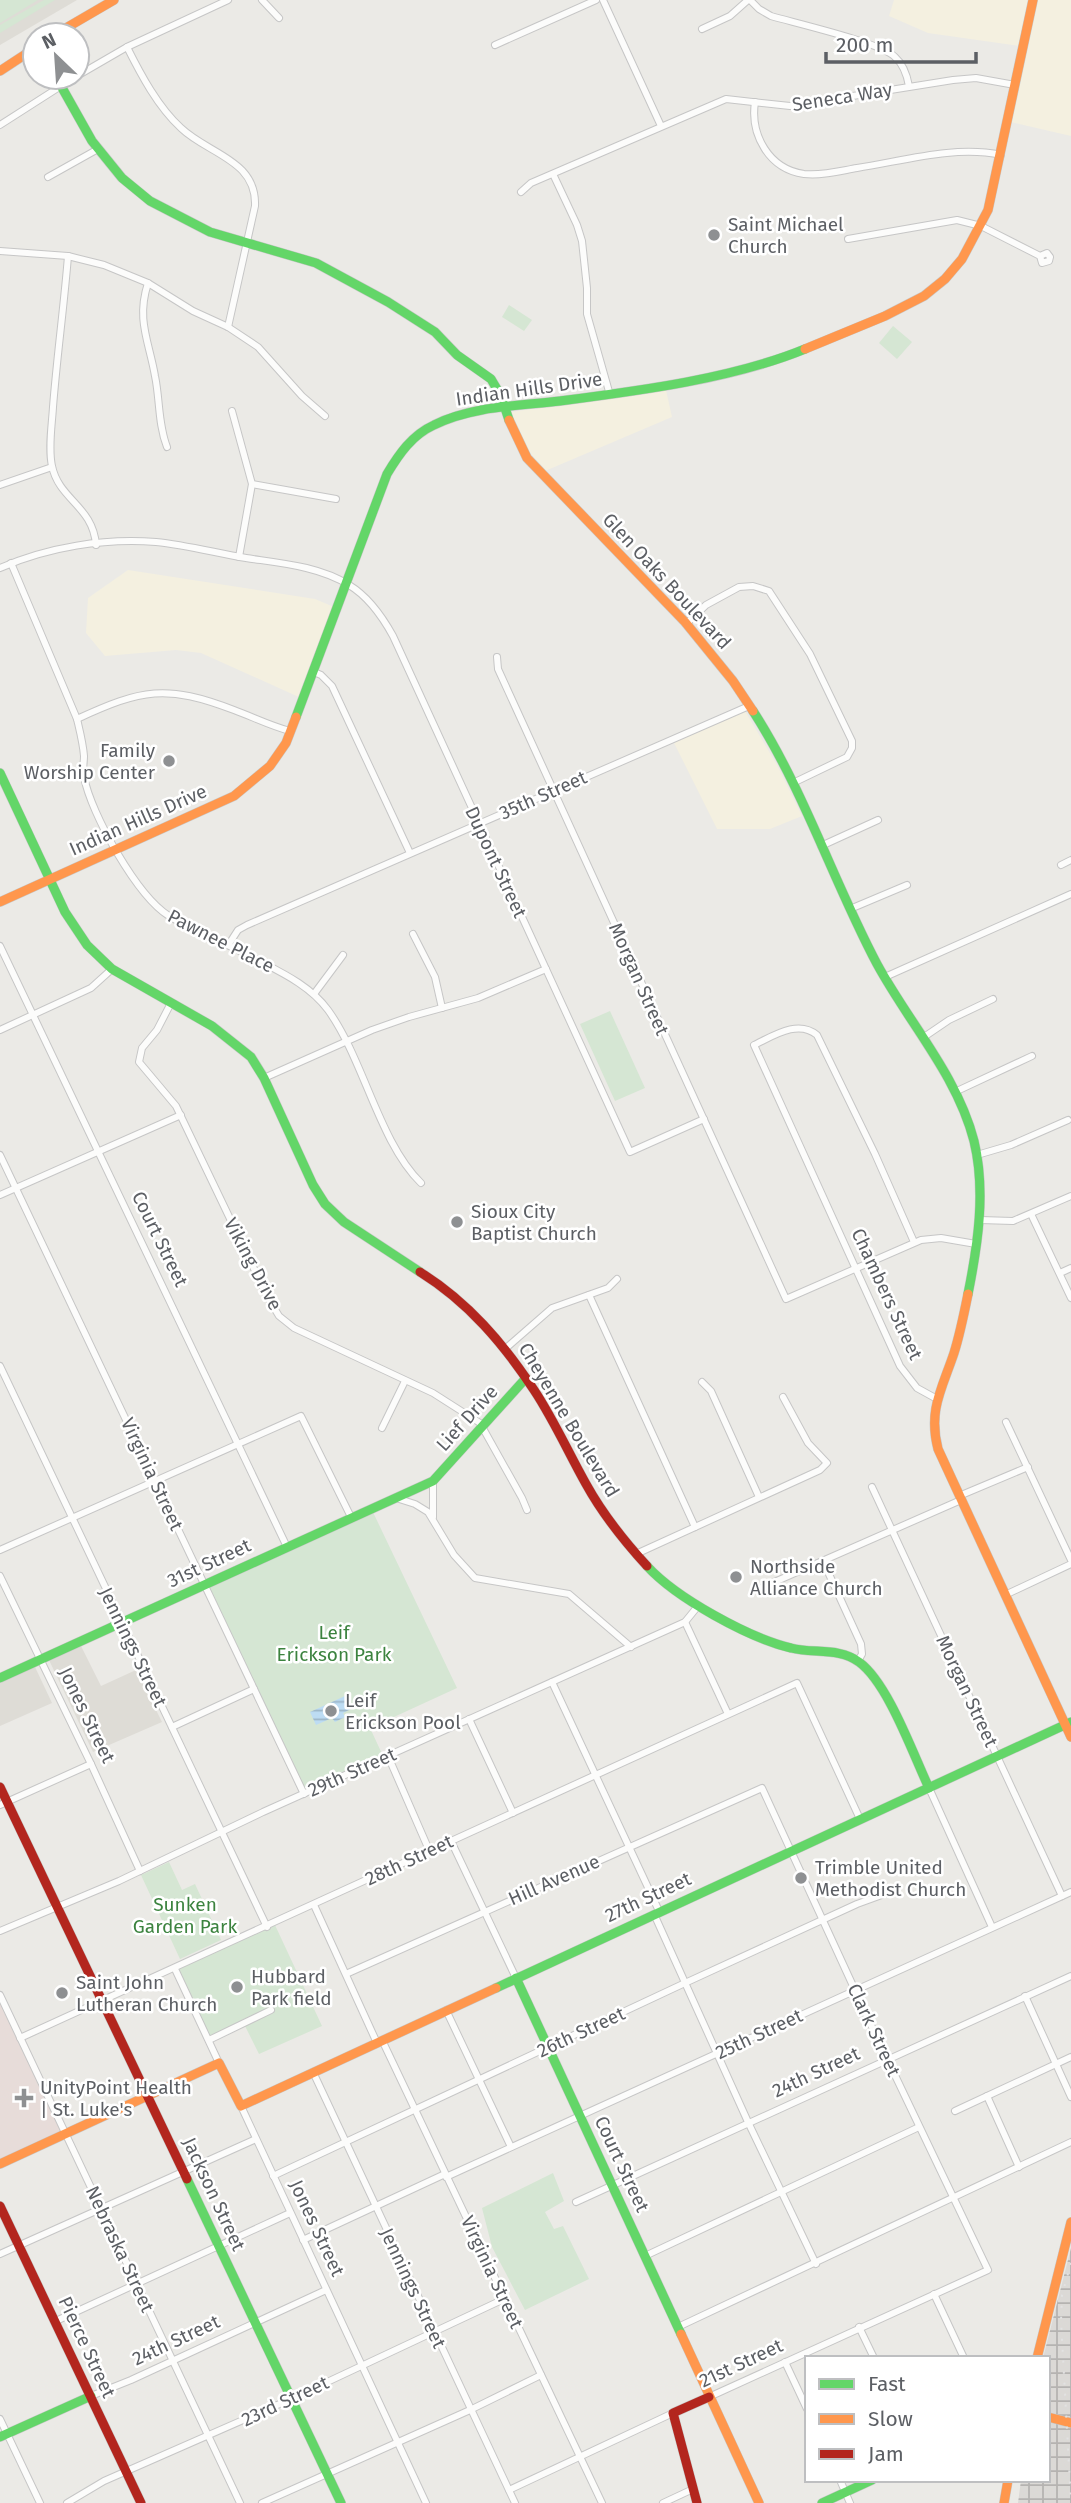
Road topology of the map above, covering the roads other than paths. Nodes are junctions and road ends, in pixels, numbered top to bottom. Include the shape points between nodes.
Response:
1 (114, 0) edge
2 (228, 0) edge
3 (262, 0) edge
4 (596, 0) edge
5 (603, 0) edge
6 (749, 0) edge
7 (1033, 0) edge
8 (279, 18) dead end
9 (78, 21) edge
10 (702, 29) dead end
11 (495, 45) dead end
12 (127, 47) junction
13 (21, 57) edge
14 (91, 67) edge
15 (0, 71) edge
16 (1015, 85) junction
17 (909, 86) junction
18 (45, 91) edge
19 (64, 91) edge
20 (755, 102) junction
21 (0, 125) edge
22 (661, 126) junction
23 (98, 149) junction
24 (1001, 155) junction
25 (553, 174) junction
26 (48, 177) dead end
27 (522, 192) dead end
28 (981, 226) junction
29 (848, 239) dead end
30 (248, 244) junction
31 (0, 251) edge
32 (68, 256) junction
33 (1040, 256) dead end
34 (148, 283) junction
35 (228, 327) junction
36 (610, 395) junction
37 (505, 407) junction
38 (232, 411) dead end
39 (325, 416) dead end
40 (167, 447) dead end
41 (52, 467) junction
42 (252, 484) junction
43 (0, 485) edge
44 (336, 499) dead end
45 (96, 545) junction
46 (239, 557) junction
47 (11, 564) junction
48 (0, 568) edge
49 (346, 583) junction
50 (687, 623) junction
51 (497, 657) dead end
52 (314, 671) junction
53 (749, 706) junction
54 (77, 719) junction
55 (290, 731) junction
56 (0, 773) edge
57 (793, 783) junction
58 (554, 790) junction
59 (878, 820) dead end
60 (479, 823) junction
61 (821, 846) junction
62 (116, 849) junction
63 (410, 853) junction
64 (1071, 860) edge
65 (1061, 865) dead end
66 (50, 879) junction
67 (906, 885) dead end
68 (1071, 894) edge
69 (0, 902) edge
70 (850, 909) junction
71 (413, 934) dead end
72 (229, 944) junction
73 (0, 946) edge
74 (342, 955) dead end
75 (112, 969) junction
76 (546, 969) junction
77 (885, 977) junction
78 (314, 995) junction
79 (993, 999) dead end
80 (171, 1003) junction
81 (442, 1008) junction
82 (33, 1015) junction
83 (0, 1030) edge
84 (924, 1037) junction
85 (346, 1041) junction
86 (1032, 1056) dead end
87 (264, 1077) junction
88 (957, 1091) junction
89 (181, 1115) junction
90 (704, 1119) junction
91 (1068, 1120) dead end
92 (98, 1152) junction
93 (0, 1155) edge
94 (977, 1155) junction
95 (421, 1183) dead end
96 (16, 1188) junction
97 (0, 1195) edge
98 (1071, 1196) edge
99 (1031, 1214) junction
100 (980, 1220) junction
101 (914, 1242) junction
102 (976, 1244) junction
103 (856, 1268) junction
104 (1071, 1268) edge
105 (1059, 1273) junction
106 (617, 1279) dead end
107 (589, 1295) junction
108 (1071, 1298) edge
109 (505, 1349) junction
110 (0, 1366) edge
111 (526, 1378) junction
112 (405, 1381) junction
113 (702, 1382) dead end
114 (783, 1396) dead end
115 (937, 1398) junction
116 (1006, 1422) dead end
117 (484, 1426) junction
118 (382, 1428) dead end
119 (236, 1444) junction
120 (1028, 1467) junction
121 (155, 1481) junction
122 (433, 1481) junction
123 (872, 1487) dead end
124 (760, 1497) junction
125 (396, 1498) junction
126 (960, 1498) junction
127 (527, 1510) dead end
128 (72, 1517) junction
129 (351, 1517) junction
130 (434, 1519) junction
131 (695, 1527) junction
132 (892, 1530) junction
133 (287, 1547) junction
134 (0, 1550) edge
135 (635, 1554) junction
136 (823, 1561) junction
137 (1071, 1562) edge
138 (0, 1576) edge
139 (205, 1584) junction
140 (763, 1587) dead end
141 (1005, 1595) junction
142 (698, 1606) junction
143 (685, 1622) junction
144 (121, 1623) junction
145 (631, 1647) junction
146 (40, 1660) junction
147 (858, 1661) junction
148 (0, 1678) edge
149 (552, 1682) junction
150 (254, 1689) junction
151 (728, 1714) junction
152 (469, 1719) junction
153 (1068, 1724) edge
154 (172, 1727) junction
155 (1071, 1737) edge
156 (388, 1756) junction
157 (997, 1756) junction
158 (91, 1764) junction
159 (597, 1777) junction
160 (0, 1787) edge
161 (762, 1788) joint
162 (929, 1788) junction
163 (304, 1794) junction
164 (4, 1804) edge
165 (513, 1813) junction
166 (860, 1819) junction
167 (222, 1831) junction
168 (451, 1841) junction
169 (629, 1846) junction
170 (429, 1850) junction
171 (792, 1851) junction
172 (140, 1871) junction
173 (890, 1892) dead end
174 (1071, 1892) edge
175 (1062, 1896) junction
176 (314, 1905) junction
177 (57, 1906) junction
178 (484, 1912) junction
179 (657, 1912) junction
180 (824, 1919) junction
181 (267, 1927) junction
182 (992, 1927) junction
183 (0, 1931) edge
184 (175, 1969) junction
185 (346, 1974) junction
186 (1071, 1976) edge
187 (516, 1978) junction
188 (685, 1983) junction
189 (855, 1989) junction
190 (0, 1995) edge
191 (1025, 1996) junction
192 (103, 2000) junction
193 (271, 2010) dead end
194 (446, 2010) junction
195 (20, 2038) junction
196 (209, 2039) junction
197 (380, 2042) junction
198 (548, 2048) junction
199 (718, 2054) junction
200 (1071, 2057) edge
201 (887, 2058) junction
202 (219, 2063) junction
203 (1056, 2064) junction
204 (313, 2072) junction
205 (479, 2080) junction
206 (149, 2095) junction
207 (988, 2096) junction
208 (1071, 2097) edge
209 (240, 2106) junction
210 (415, 2110) junction
211 (954, 2110) dead end
212 (579, 2115) junction
213 (748, 2122) junction
214 (919, 2127) junction
215 (66, 2133) junction
216 (256, 2138) junction
217 (345, 2142) junction
218 (1071, 2142) edge
219 (511, 2147) junction
220 (0, 2164) edge
221 (1019, 2166) junction
222 (184, 2171) junction
223 (446, 2175) junction
224 (272, 2176) junction
225 (612, 2185) junction
226 (782, 2193) junction
227 (954, 2199) junction
228 (576, 2202) dead end
229 (0, 2206) edge
230 (375, 2206) junction
231 (102, 2209) junction
232 (290, 2213) junction
233 (1071, 2221) edge
234 (303, 2240) junction
235 (19, 2245) junction
236 (218, 2246) junction
237 (0, 2254) edge
238 (645, 2256) junction
239 (816, 2264) junction
240 (988, 2270) joint
241 (135, 2283) junction
242 (326, 2290) junction
243 (934, 2294) junction
244 (504, 2299) junction
245 (55, 2321) junction
246 (255, 2323) junction
247 (859, 2327) junction
248 (678, 2328) junction
249 (433, 2333) junction
250 (872, 2356) edge
251 (963, 2356) edge
252 (1037, 2356) edge
253 (173, 2361) junction
254 (785, 2362) junction
255 (362, 2365) junction
256 (541, 2375) junction
257 (91, 2396) junction
258 (709, 2397) junction
259 (291, 2399) junction
260 (805, 2405) edge
261 (470, 2410) junction
262 (673, 2413) junction
263 (1050, 2418) edge
264 (0, 2419) edge
265 (1071, 2423) edge
266 (4, 2435) edge
267 (208, 2435) junction
268 (398, 2442) junction
269 (580, 2456) junction
270 (126, 2472) junction
271 (327, 2474) junction
272 (841, 2482) edge
273 (868, 2482) edge
274 (1008, 2482) edge
275 (509, 2490) junction
276 (693, 2490) junction
277 (845, 2492) junction
278 (40, 2503) edge
279 (67, 2503) edge
280 (141, 2503) edge
281 (240, 2503) edge
282 (262, 2503) edge
283 (341, 2503) edge
284 (426, 2503) edge
285 (514, 2503) edge
286 (602, 2503) edge
287 (663, 2503) edge
288 (697, 2503) edge
289 (759, 2503) edge
290 (822, 2503) edge
291 (850, 2503) edge
292 (1004, 2503) edge

1 - 9 main road
2 - 12 street
3 - 8 street
4 - 11 street
5 - 22 street
6 - 10 street via 730,16
6 - 17 street via 771,16 892,54 905,71
7 - 16 main road, Indian Hills Drive
12 - 14 street
12 - 30 street via 164,110 180,128 246,172 255,198
13 - 15 main road
16 - 17 street, Seneca Way via 975,78
16 - 24 main road, Indian Hills Drive
17 - 20 street, Seneca Way via 799,105
18 - 21 street
19 - 23 main road, Glen Oaks Boulevard
20 - 22 street, Seneca Way via 726,99
20 - 24 street via 754,121 764,149 777,162 800,173 835,173 959,152
22 - 25 street, Seneca Way
23 - 26 street
23 - 30 main road, Glen Oaks Boulevard via 122,178 150,201 210,232
24 - 28 main road, Indian Hills Drive
25 - 27 street, Seneca Way
25 - 36 street via 582,241 587,313
28 - 29 street via 957,220
28 - 33 street
28 - 36 main road, Indian Hills Drive via 945,279 885,316 768,362
30 - 35 street
30 - 37 main road, Glen Oaks Boulevard via 298,256 388,302 435,332 491,379
31 - 32 street
32 - 34 street
32 - 41 street
34 - 35 street
34 - 40 street via 142,322
35 - 39 street via 258,347
36 - 37 main road, Indian Hills Drive
37 - 49 main road, Indian Hills Drive via 453,416 411,439 387,474
37 - 50 main road, Glen Oaks Boulevard via 527,458
38 - 42 street
41 - 43 street
41 - 45 street via 63,490 89,519
42 - 44 street
42 - 46 street
45 - 46 street via 155,542
45 - 47 street via 44,552
46 - 49 street via 322,573
47 - 48 street
47 - 54 street, Pawnee Place
49 - 52 main road, Indian Hills Drive
49 - 60 street, Dupont Street via 385,621
50 - 53 main road, Glen Oaks Boulevard
50 - 57 street via 706,605 739,587 763,588 774,597 810,653 852,741 847,757
51 - 58 street, Morgan Street via 498,669
52 - 55 main road, Indian Hills Drive
52 - 63 street via 332,686
53 - 57 main road, Glen Oaks Boulevard
53 - 58 street, 35th Street
54 - 55 street via 133,697 170,692 206,700
54 - 62 street, Pawnee Place via 84,777
55 - 62 main road, Indian Hills Drive via 270,765 240,792
56 - 66 main road, Cheyenne Boulevard
57 - 61 main road, Glen Oaks Boulevard
58 - 60 street, 35th Street
58 - 90 street, Morgan Street
59 - 61 street
60 - 63 street, 35th Street
60 - 76 street, Dupont Street
61 - 70 main road, Glen Oaks Boulevard
62 - 66 main road, Indian Hills Drive
62 - 72 street, Pawnee Place via 139,888 161,910
63 - 72 street, 35th Street via 247,925
64 - 65 street
66 - 69 main road, Indian Hills Drive
66 - 75 main road, Cheyenne Boulevard via 78,932
67 - 70 street
68 - 77 street
70 - 77 main road, Glen Oaks Boulevard
71 - 81 street via 435,977
72 - 78 street, Pawnee Place
73 - 82 street, Court Street
74 - 78 street
75 - 80 main road, Cheyenne Boulevard
75 - 82 street via 90,988
76 - 81 street
76 - 90 street, Dupont Street via 630,1152
77 - 84 main road, Glen Oaks Boulevard
78 - 85 street, Pawnee Place
79 - 84 street
80 - 87 main road, Cheyenne Boulevard via 240,1048
80 - 89 street, Viking Drive via 142,1048 139,1062
81 - 85 street
82 - 83 street
82 - 92 street, Court Street
84 - 88 main road, Glen Oaks Boulevard
85 - 87 street
85 - 95 street, Pawnee Place via 392,1140
86 - 88 street
87 - 109 main road, Cheyenne Boulevard via 325,1204 344,1222 458,1297
88 - 94 main road, Glen Oaks Boulevard
89 - 92 street
89 - 112 street, Viking Drive via 279,1316 294,1328
90 - 103 street, Morgan Street via 786,1299
91 - 94 street
92 - 96 street
92 - 119 street, Court Street
93 - 96 street, Virginia Street
94 - 100 main road, Glen Oaks Boulevard
96 - 97 street
96 - 121 street, Virginia Street
98 - 99 street
99 - 100 street via 1013,1221
99 - 105 street
100 - 102 main road, Glen Oaks Boulevard
101 - 102 street via 932,1238
101 - 103 street
101 - 103 street, Chambers Street via 817,1035 795,1028 754,1045
102 - 115 main road, Glen Oaks Boulevard via 956,1344
103 - 115 street, Chambers Street via 900,1366 917,1388
104 - 105 street
105 - 108 street
106 - 107 street
107 - 109 street via 552,1308
107 - 131 street
109 - 111 main road, Cheyenne Boulevard
110 - 128 street, Jennings Street
111 - 117 main road, Lief Drive
111 - 135 main road, Cheyenne Boulevard via 587,1488
112 - 117 street, Viking Drive
112 - 118 street
113 - 124 street via 711,1391
114 - 124 street via 808,1443 827,1463
115 - 126 main road via 932,1432
116 - 120 street
117 - 122 main road, Lief Drive
117 - 127 street, Viking Drive
119 - 121 street
119 - 129 street via 301,1416
119 - 133 street, Court Street
120 - 126 street
120 - 137 street
121 - 128 street
121 - 139 street, Virginia Street
122 - 125 main road, 31st Street
122 - 130 street
123 - 132 street, Morgan Street
124 - 131 street
125 - 129 main road, 31st Street
125 - 130 street via 415,1504
126 - 132 street
126 - 141 main road
128 - 134 street
128 - 144 street, Jennings Street
129 - 133 main road, 31st Street
130 - 145 street via 454,1555 475,1578 576,1597
131 - 135 street
132 - 136 street
132 - 157 street, Morgan Street
133 - 139 main road, 31st Street
135 - 142 main road, Cheyenne Boulevard via 667,1586
136 - 140 street
136 - 147 street via 861,1644
137 - 141 street
138 - 146 street, Jones Street
139 - 144 main road, 31st Street
139 - 150 street, Virginia Street
141 - 153 main road
142 - 143 street, 29th Street
142 - 147 main road, Cheyenne Boulevard via 767,1641
143 - 145 street, 29th Street
143 - 151 street
144 - 146 main road, 31st Street
144 - 154 street, Jennings Street
145 - 149 street, 29th Street
146 - 148 main road, 31st Street
146 - 158 street, Jones Street
147 - 162 main road via 881,1686
149 - 152 street, 29th Street
149 - 159 street
150 - 154 street
150 - 163 street, Virginia Street
151 - 159 street, 28th Street
151 - 166 street, 28th Street via 797,1683
152 - 156 street, 29th Street
152 - 165 street
153 - 155 main road
153 - 157 main road, 27th Street
154 - 167 street, Jennings Street
156 - 163 street, 29th Street
156 - 170 street
157 - 162 main road, 27th Street
157 - 175 street, Morgan Street
158 - 164 street
158 - 172 street, Jones Street
159 - 165 street, 28th Street
159 - 169 street
160 - 164 main road, Jackson Street
161 - 169 street, Hill Avenue
161 - 171 street, Clark Street
162 - 166 main road, 27th Street
162 - 182 street
163 - 167 street, 29th Street
164 - 177 main road, Jackson Street
165 - 168 street, 28th Street
166 - 171 main road, 27th Street
167 - 172 street, 29th Street
167 - 181 street, Jennings Street
168 - 170 street, 28th Street
168 - 178 street, Court Street
169 - 178 street, Hill Avenue
169 - 179 street
170 - 176 street, 28th Street
171 - 179 main road, 27th Street
171 - 180 street, Clark Street
172 - 177 street, 29th Street
173 - 180 street, 26th Street
174 - 175 street, 25th Street
175 - 182 street, 25th Street
176 - 181 street, 28th Street
176 - 185 street, Virginia Street
177 - 183 street, 29th Street
177 - 192 main road, Jackson Street
178 - 185 street, Hill Avenue
178 - 187 street, Court Street
179 - 187 main road, 27th Street
179 - 188 street
180 - 188 street, 26th Street
180 - 189 street, Clark Street
181 - 184 street, 28th Street
182 - 189 street, 25th Street
184 - 192 street, 28th Street
184 - 196 street, Jones Street
185 - 197 street, Virginia Street
186 - 191 street, 24th Street
187 - 194 main road, 27th Street
187 - 198 main road, Court Street
188 - 198 street, 26th Street
188 - 199 street
189 - 199 street, 25th Street
189 - 201 street, Clark Street
190 - 195 street, Nebraska Street
191 - 201 street, 24th Street
191 - 203 street
192 - 195 street, 28th Street
192 - 206 main road, Jackson Street
193 - 196 street
194 - 197 main road, 27th Street
194 - 205 street
195 - 215 street, Nebraska Street
196 - 202 street, Jones Street
197 - 204 main road, 27th Street
197 - 210 street, Virginia Street
198 - 205 street, 26th Street
198 - 212 main road, Court Street
199 - 212 street, 25th Street
199 - 213 street
200 - 203 street
201 - 213 street, 24th Street
201 - 214 street, Clark Street
202 - 206 main road
202 - 209 main road, Jones Street
203 - 207 street
203 - 208 street
204 - 209 main road, 27th Street
204 - 217 street, Jennings Street
205 - 210 street, 26th Street
205 - 219 street
206 - 215 main road
206 - 222 main road, Jackson Street
207 - 211 street
207 - 221 street
209 - 216 street, Jones Street
210 - 217 street, 26th Street
210 - 223 street, Virginia Street
212 - 219 street, 25th Street
212 - 225 main road, Court Street
213 - 225 street, 24th Street
213 - 226 street
214 - 226 street
214 - 227 street, Clark Street
215 - 220 main road
215 - 231 street, Nebraska Street
216 - 222 street
216 - 224 street, Jones Street
217 - 224 street, 26th Street
217 - 230 street, Jennings Street
218 - 221 street
219 - 223 street, 25th Street
221 - 227 street
222 - 231 street
222 - 236 main road, Jackson Street
223 - 230 street, 25th Street
223 - 244 street, Virginia Street
224 - 232 street, Jones Street
225 - 228 street, 24th Street
225 - 238 main road, Court Street
226 - 238 street
226 - 239 street
227 - 239 street
227 - 240 street, Clark Street
229 - 235 main road, Pierce Street
230 - 234 street, 25th Street
230 - 249 street, Jennings Street
231 - 235 street
231 - 241 street, Nebraska Street
232 - 234 street, Jones Street
232 - 236 street
233 - 252 main road
234 - 242 street, Jones Street
235 - 237 street
235 - 245 main road, Pierce Street
236 - 241 street
236 - 246 main road, Jackson Street
238 - 248 main road, Court Street
239 - 248 street
240 - 243 street, 21st Street
241 - 245 street
241 - 253 street, Nebraska Street
242 - 246 street, 24th Street
242 - 255 street, Jones Street
243 - 247 street, 21st Street
243 - 251 street
244 - 249 street, 23rd Street
244 - 256 street, Virginia Street
245 - 257 main road, Pierce Street
246 - 253 street, 24th Street
246 - 259 main road, Jackson Street
247 - 250 street
247 - 254 street, 21st Street
248 - 258 main road, Court Street
249 - 255 street, 23rd Street
249 - 261 street, Jennings Street
253 - 257 street, 24th Street
253 - 267 street, Nebraska Street
254 - 258 street, 21st Street
254 - 260 street
255 - 259 street, 23rd Street
255 - 268 street, Jones Street
256 - 261 street
256 - 269 street, Virginia Street
257 - 266 main road, 24th Street
257 - 270 main road, Pierce Street
258 - 262 main road, 21st Street
258 - 289 main road, Court Street
259 - 267 street, 23rd Street
259 - 271 main road, Jackson Street
261 - 268 street
261 - 275 street, Jennings Street
262 - 269 street, 21st Street
262 - 276 main road
263 - 265 main road
264 - 266 street
266 - 278 street
267 - 270 street, 23rd Street
267 - 281 street, Nebraska Street
268 - 271 street
268 - 284 street, Jones Street
269 - 275 street, 21st Street
269 - 286 street, Virginia Street
270 - 279 street, 23rd Street
270 - 280 main road, Pierce Street
271 - 282 street
271 - 283 main road, Jackson Street
272 - 277 street
273 - 277 main road
274 - 292 main road
275 - 285 street, Jennings Street
276 - 287 street
276 - 288 main road
277 - 290 main road
277 - 291 street

